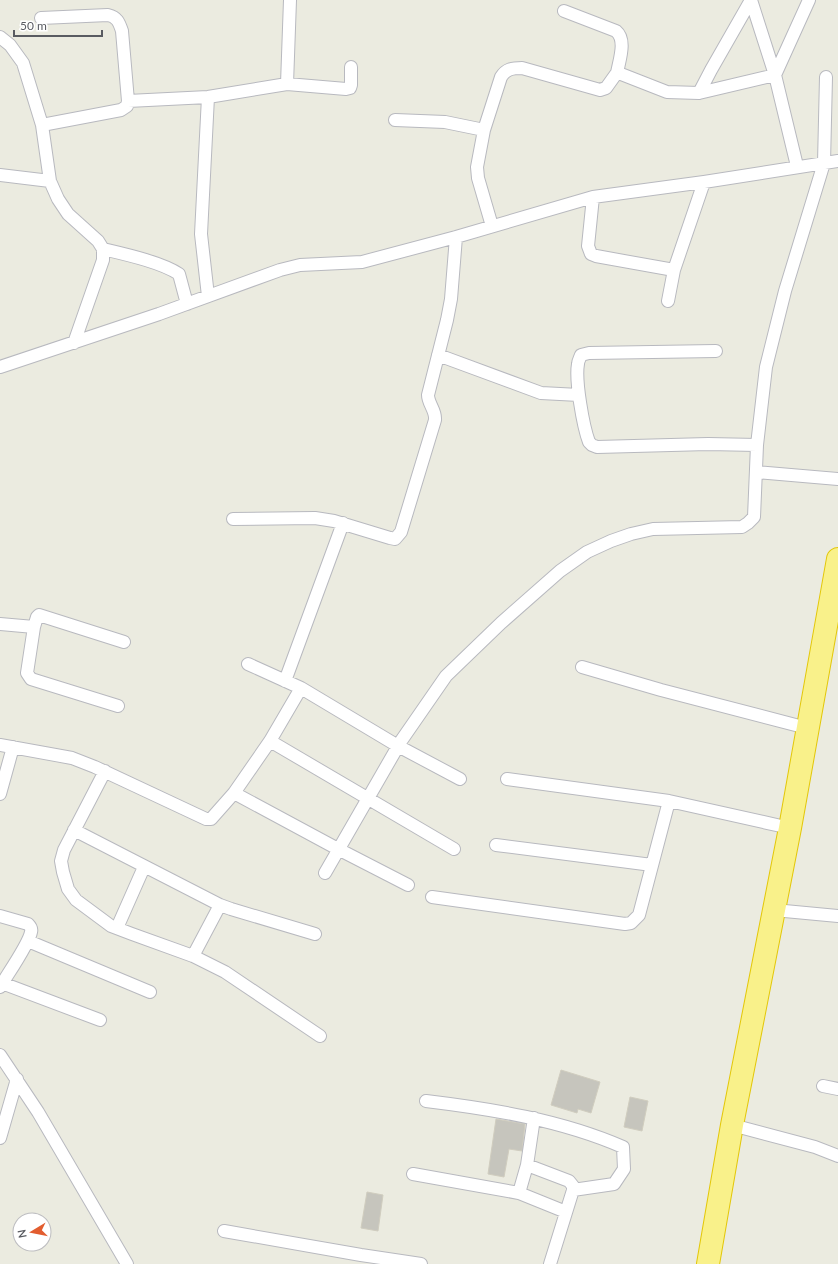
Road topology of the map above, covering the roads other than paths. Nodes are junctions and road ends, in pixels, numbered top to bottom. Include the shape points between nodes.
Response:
1 (290, 0) edge
2 (751, 0) edge
3 (809, 0) edge
4 (564, 12) dead end
5 (41, 18) dead end
6 (0, 37) edge
7 (351, 67) dead end
8 (618, 73) junction
9 (774, 76) junction
10 (826, 77) dead end
11 (287, 84) junction
12 (699, 93) junction
13 (208, 97) junction
14 (128, 102) junction
15 (395, 120) dead end
16 (42, 125) junction
17 (484, 130) junction
18 (838, 161) edge
19 (824, 163) junction
20 (797, 166) junction
21 (0, 175) edge
22 (50, 181) junction
23 (704, 182) junction
24 (593, 197) junction
25 (492, 226) junction
26 (456, 237) junction
27 (103, 249) junction
28 (674, 270) junction
29 (208, 296) junction
30 (668, 301) dead end
31 (187, 304) junction
32 (74, 343) junction
33 (716, 350) dead end
34 (438, 355) junction
35 (0, 368) edge
36 (579, 395) junction
37 (757, 445) junction
38 (756, 472) junction
39 (838, 479) edge
40 (233, 519) dead end
41 (343, 523) junction
42 (838, 559) edge
43 (0, 624) edge
44 (34, 627) junction
45 (124, 642) dead end
46 (248, 664) dead end
47 (582, 667) dead end
48 (285, 681) junction
49 (301, 688) junction
50 (118, 706) dead end
51 (807, 728) junction
52 (270, 741) junction
53 (0, 745) edge
54 (398, 746) junction
55 (13, 747) junction
56 (105, 771) junction
57 (460, 779) dead end
58 (507, 779) dead end
59 (234, 793) junction
60 (0, 794) edge
61 (368, 798) junction
62 (669, 801) junction
63 (790, 828) junction
64 (74, 830) junction
65 (496, 845) dead end
66 (338, 849) junction
67 (454, 849) dead end
68 (652, 865) junction
69 (144, 866) junction
70 (325, 873) dead end
71 (408, 884) dead end
72 (432, 897) dead end
73 (220, 905) junction
74 (774, 910) junction
75 (0, 916) edge
76 (838, 916) edge
77 (117, 928) junction
78 (315, 934) dead end
79 (28, 941) junction
80 (193, 956) junction
81 (1, 985) edge
82 (150, 992) dead end
83 (100, 1020) dead end
84 (320, 1036) dead end
85 (2, 1061) edge
86 (17, 1079) junction
87 (823, 1086) dead end
88 (838, 1089) edge
89 (426, 1101) dead end
90 (534, 1118) junction
91 (732, 1125) junction
92 (0, 1138) edge
93 (838, 1156) edge
94 (527, 1165) junction
95 (413, 1174) dead end
96 (573, 1190) junction
97 (519, 1193) junction
98 (566, 1212) junction
99 (224, 1231) dead end
100 (127, 1264) edge
101 (422, 1264) edge
102 (550, 1264) edge
103 (708, 1264) edge

1 - 11 street
2 - 9 street
2 - 12 street
3 - 9 street
4 - 8 street via 620,34 622,42
5 - 14 street via 108,15 116,18 122,31
6 - 16 street via 10,45 23,63
7 - 11 street via 349,89
8 - 12 street via 667,92
8 - 17 street via 606,88 600,90 522,68 505,70
9 - 12 street
9 - 20 street
10 - 19 street
11 - 13 street
13 - 14 street
13 - 29 street via 201,234
14 - 16 street via 121,110
15 - 17 street via 445,122
16 - 22 street
17 - 25 street via 477,167
18 - 19 street
19 - 20 street
19 - 37 street via 785,292 766,367
20 - 23 street
21 - 22 street
22 - 27 street via 68,214
23 - 24 street
23 - 28 street
24 - 25 street
24 - 28 street via 588,246 590,254
25 - 26 street
26 - 29 street via 362,262 300,265
26 - 34 street via 448,320
27 - 31 street via 173,270 179,274
27 - 32 street via 102,264
28 - 30 street
29 - 31 street
31 - 32 street
32 - 35 street
33 - 36 street via 581,355 577,372
34 - 36 street via 541,393
34 - 41 street via 428,395 434,420 401,532 395,539
36 - 37 street via 588,442 597,447
37 - 38 street
38 - 39 street
38 - 54 street via 754,517 748,524 742,527 653,529 631,534 587,552 560,571 450,672
40 - 41 street via 315,518
41 - 48 street
42 - 51 highway
43 - 44 street
44 - 45 street via 37,617 43,616
44 - 50 street via 27,673 30,679
46 - 48 street
47 - 51 street
48 - 49 street
49 - 52 street
49 - 54 street
51 - 63 highway
52 - 59 street
52 - 61 street
53 - 55 street
54 - 57 street
54 - 61 street
55 - 56 street via 72,758
55 - 60 street
56 - 59 street via 206,819 215,816
56 - 64 street
58 - 62 street
59 - 66 street
61 - 66 street
61 - 67 street
62 - 63 street
62 - 68 street
63 - 74 highway
64 - 69 street
64 - 77 street via 61,862 68,889 76,900
65 - 68 street
66 - 70 street
66 - 71 street
68 - 72 street via 639,915 631,923 625,924
69 - 73 street
69 - 77 street
73 - 78 street
73 - 80 street
74 - 76 street
74 - 91 highway
75 - 79 street via 28,924 32,932
77 - 80 street
79 - 81 street
79 - 82 street
80 - 84 street via 225,972
81 - 83 street
85 - 86 street
86 - 92 street
86 - 100 street
87 - 88 street
89 - 90 street
90 - 94 street
90 - 96 street via 604,1138 623,1147 624,1169 614,1184
91 - 93 street via 815,1147
91 - 103 highway
94 - 96 street via 569,1181
94 - 97 street
95 - 97 street
96 - 98 street
97 - 98 street
98 - 102 street
99 - 101 street

